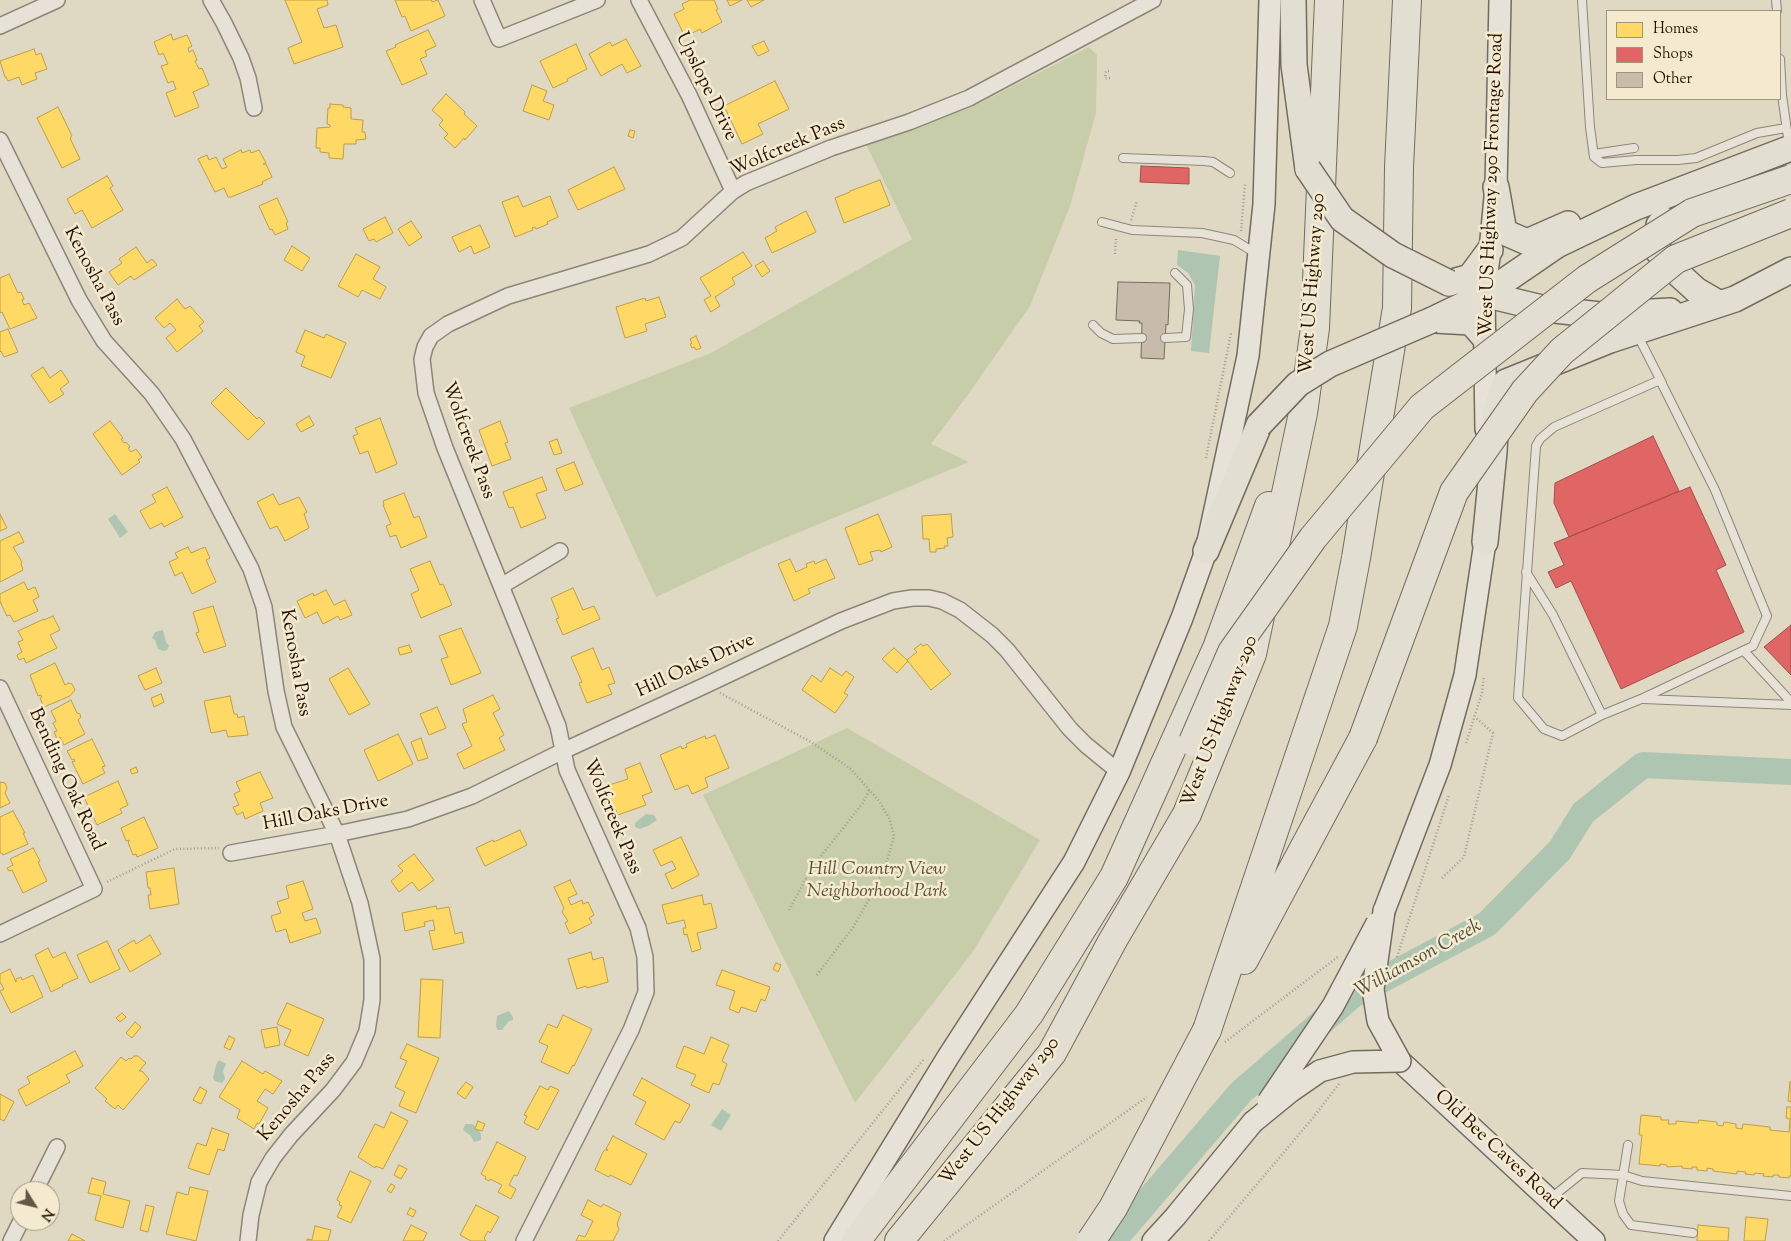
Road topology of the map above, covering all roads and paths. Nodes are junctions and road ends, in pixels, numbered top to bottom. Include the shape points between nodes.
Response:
1 (56, 0) edge
2 (211, 0) edge
3 (482, 0) edge
4 (597, 0) edge
5 (639, 0) edge
6 (1153, 0) edge
7 (1270, 0) edge
8 (1293, 0) edge
9 (1329, 0) edge
10 (1407, 0) edge
11 (1417, 0) edge
12 (1500, 0) edge
13 (1582, 0) edge
14 (0, 26) edge
15 (1109, 71) dead end
16 (1781, 77) edge
17 (1110, 78) dead end
18 (1791, 92) edge
19 (1782, 95) junction
20 (254, 108) dead end
21 (0, 140) edge
22 (1789, 142) edge
23 (1634, 148) dead end
24 (1594, 154) junction
25 (1123, 158) dead end
26 (1400, 167) junction
27 (1230, 173) dead end
28 (1246, 178) dead end
29 (1791, 179) edge
30 (1702, 182) junction
31 (1496, 187) junction
32 (733, 191) junction
33 (1137, 201) dead end
34 (1636, 207) junction
35 (1791, 213) edge
36 (1130, 221) dead end
37 (1102, 222) dead end
38 (1116, 240) dead end
39 (1240, 244) junction
40 (1490, 250) junction
41 (1115, 254) dead end
42 (1258, 255) junction
43 (1791, 270) edge
44 (1175, 272) dead end
45 (1449, 283) junction
46 (1484, 295) junction
47 (1711, 306) junction
48 (1432, 320) junction
49 (1093, 325) dead end
50 (1636, 331) junction
51 (1231, 332) dead end
52 (1142, 338) dead end
53 (1165, 338) dead end
54 (1486, 339) junction
55 (1664, 388) junction
56 (1302, 413) junction
57 (1204, 467) dead end
58 (1485, 542) junction
59 (560, 551) dead end
60 (1206, 551) junction
61 (1526, 572) junction
62 (500, 586) junction
63 (1744, 651) junction
64 (706, 685) junction
65 (0, 688) edge
66 (1641, 699) junction
67 (1791, 703) edge
68 (1602, 715) junction
69 (1475, 716) dead end
70 (563, 751) junction
71 (1119, 772) junction
72 (869, 790) junction
73 (337, 834) junction
74 (231, 852) joint
75 (1442, 878) dead end
76 (94, 889) junction
77 (789, 910) dead end
78 (1384, 911) junction
79 (0, 934) edge
80 (1113, 940) junction
81 (816, 976) dead end
82 (1206, 1030) junction
83 (928, 1054) dead end
84 (1400, 1061) junction
85 (1253, 1122) junction
86 (1628, 1144) dead end
87 (57, 1147) dead end
88 (1623, 1175) junction
89 (40, 1181) edge
90 (1791, 1196) edge
91 (1549, 1199) junction
92 (1693, 1233) dead end
93 (248, 1241) edge
94 (524, 1241) edge
95 (778, 1241) edge
96 (834, 1241) edge
97 (856, 1241) edge
98 (899, 1241) edge
99 (1091, 1241) edge
100 (1153, 1241) edge
101 (1594, 1241) edge

1 - 14 street
2 - 20 street via 241,58
3 - 4 street via 499,39
5 - 32 street, Upslope Drive via 689,95
6 - 32 street, Wolfcreek Pass via 969,98 823,152
7 - 42 main road via 1264,204
8 - 45 main road, bridge via 1294,65 1308,169 1342,219 1393,255
9 - 56 highway, West US Highway 290 via 1315,328
10 - 26 highway
11 - 26 highway
12 - 31 main road, West US Highway 290 Frontage Road
13 - 24 lane
15 - 17 path via 1106,71 1105,78
16 - 19 lane
18 - 19 lane
19 - 22 lane
21 - 73 street, Kenosha Pass via 79,300 104,341 152,394 183,439 251,569 264,607 284,727
22 - 24 lane via 1757,133 1696,158 1678,160 1602,163
22 - 30 main road
23 - 24 lane
25 - 27 lane via 1213,162
26 - 82 highway via 1397,308 1343,626
28 - 39 path
29 - 80 highway, bridge via 1692,213 1587,279 1422,407 1313,538 1232,652
30 - 34 main road
30 - 47 main road via 1659,225 1657,250
31 - 34 main road via 1504,232 1527,242 1561,226
31 - 40 main road, West US Highway 290 Frontage Road
32 - 62 street, Wolfcreek Pass via 682,238 649,254 508,296 448,324 431,336 422,359 426,394
33 - 36 path
34 - 46 main road via 1558,245
35 - 82 highway, bridge via 1676,259 1562,351 1525,391 1454,492 1363,738
37 - 39 lane via 1132,230 1202,233
38 - 41 path
39 - 42 lane
40 - 45 main road via 1470,277
40 - 46 main road, West US Highway 290 Frontage Road
42 - 60 main road via 1248,356
43 - 47 main road via 1735,299
44 - 53 lane via 1187,285 1186,337
45 - 46 main road
46 - 47 main road via 1546,309 1600,315
46 - 48 main road
46 - 54 main road, West US Highway 290 Frontage Road
47 - 50 main road
48 - 54 main road via 1470,322
48 - 60 main road, bridge via 1330,364 1298,384 1259,425
49 - 52 lane via 1113,339
50 - 55 lane
50 - 58 main road via 1506,382 1496,410
51 - 57 path
54 - 58 main road, West US Highway 290 Frontage Road
55 - 61 lane via 1660,380 1554,427 1540,439 1536,446
55 - 63 lane via 1715,490 1767,616 1753,646
56 - 80 highway, West US Highway 290 via 1252,654 1187,814
56 - 97 highway via 1217,648 1114,878 1029,1014
58 - 78 main road, West US Highway 290 Frontage Road via 1465,675 1440,765
59 - 62 street
60 - 71 main road
61 - 68 lane via 1553,615
61 - 68 lane via 1518,698 1544,729 1562,736
62 - 70 street, Wolfcreek Pass via 558,726
63 - 66 lane
63 - 67 lane
64 - 70 street, Hill Oaks Drive
64 - 71 street, Hill Oaks Drive via 859,613 893,601 929,598 960,610 992,635 1070,729
64 - 72 path via 810,742 851,770
65 - 76 street, Bending Oak Road
66 - 67 lane
66 - 68 lane
69 - 75 path via 1493,733 1464,857
70 - 73 street, Hill Oaks Drive via 463,799 408,819
70 - 94 street, Wolfcreek Pass via 567,770 638,928 645,957 646,992 631,1030
71 - 96 main road via 1074,862 942,1065
72 - 77 path via 863,803 812,866
72 - 81 path via 890,820 894,836 888,858 875,889 852,928
73 - 74 street, Hill Oaks Drive
73 - 93 street, Kenosha Pass via 360,903 372,959 372,1000 367,1031 354,1062 273,1158 259,1182
74 - 76 path via 225,848 175,849
76 - 79 street
78 - 84 main road, Old Bee Caves Road, bridge via 1373,989 1378,1021
78 - 85 main road, West US Highway 290 Frontage Road, bridge via 1333,1006
80 - 98 highway, West US Highway 290 via 1052,1053
82 - 99 highway, bridge via 1113,1208
83 - 95 path
84 - 85 main road, bridge via 1353,1062 1320,1071
84 - 91 main road, Old Bee Caves Road
85 - 100 main road, West US Highway 290 Frontage Road
86 - 88 lane
87 - 89 street
88 - 90 lane via 1642,1181
88 - 91 lane via 1582,1173
88 - 92 lane via 1619,1201 1631,1225
91 - 101 main road, Old Bee Caves Road

